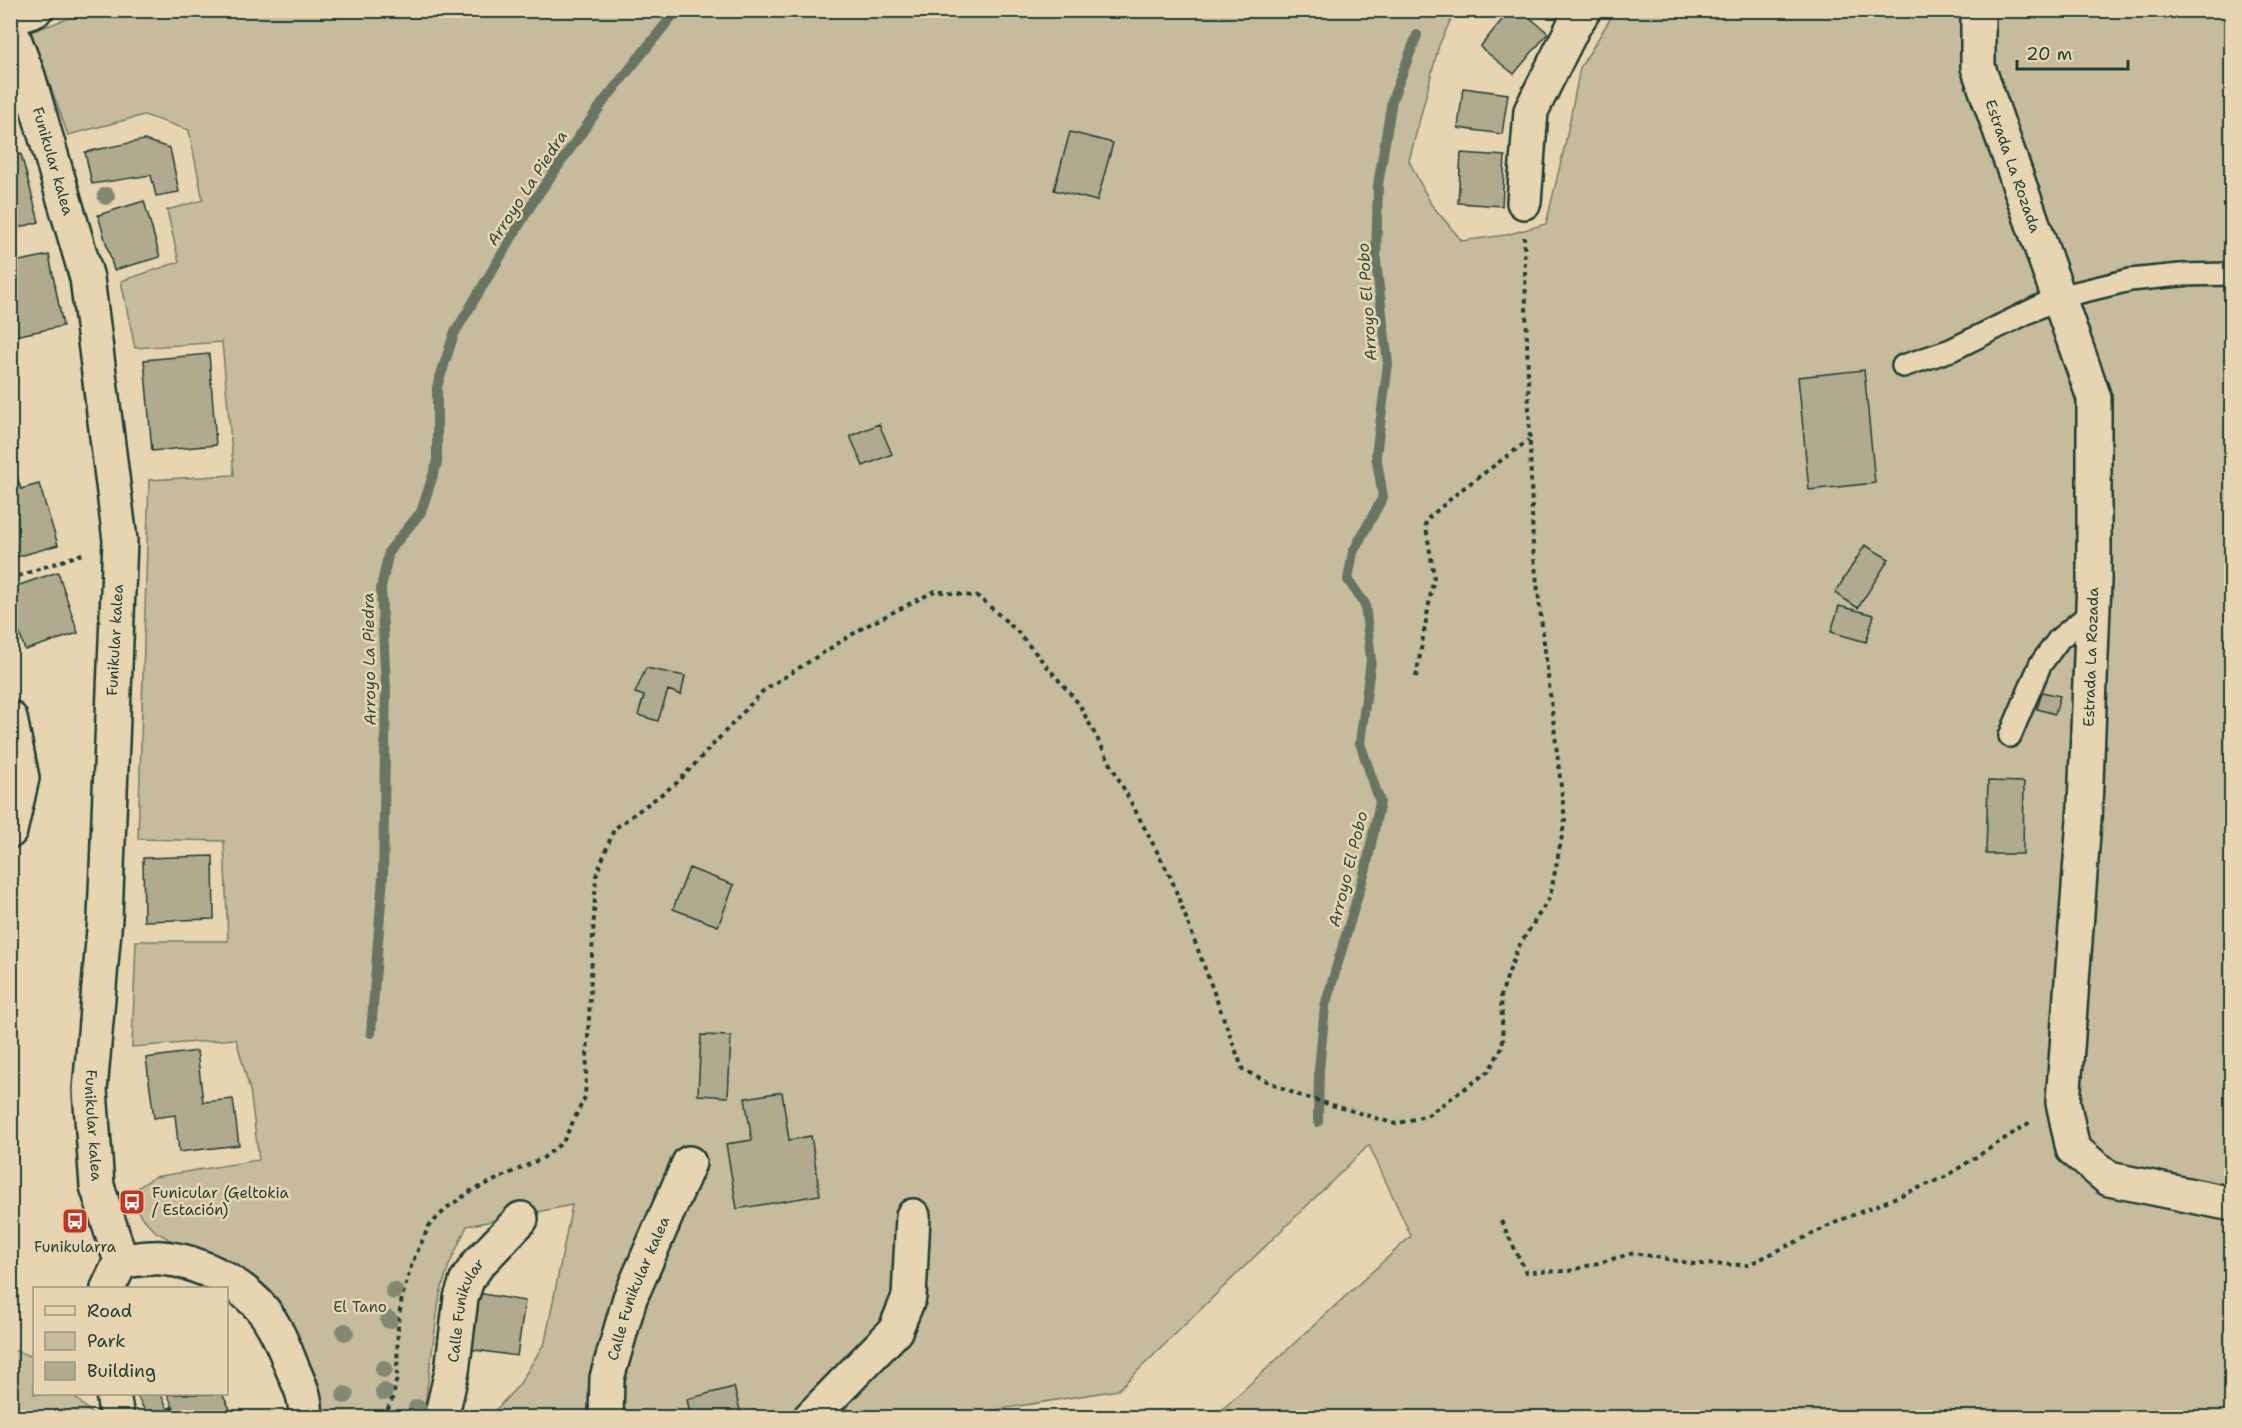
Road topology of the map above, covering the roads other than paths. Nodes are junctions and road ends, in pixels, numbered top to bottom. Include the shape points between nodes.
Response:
1 (35, 10) edge
2 (1584, 10) edge
3 (1978, 10) edge
4 (10, 19) edge
5 (10, 28) edge
6 (1524, 202) road end
7 (2232, 274) edge
8 (2059, 297) junction
9 (1903, 366) dead end
10 (2093, 611) junction
11 (10, 718) edge
12 (2010, 736) dead end
13 (14, 751) edge
14 (10, 831) edge
15 (689, 1163) dead end
16 (2232, 1204) edge
17 (913, 1216) dead end
18 (521, 1219) dead end
19 (115, 1275) edge
20 (112, 1395) edge
21 (117, 1418) edge
22 (305, 1418) edge
23 (441, 1418) edge
24 (606, 1418) edge
25 (810, 1418) edge

1 - 4 street
2 - 6 street via 1531,111
3 - 8 street, Estrada La Rozada via 1977,67
5 - 19 street, Funikular kalea via 28,76 87,279 120,540 105,918 90,1090 97,1186
7 - 8 lane via 2130,280
8 - 9 lane via 1951,350
8 - 10 street, Estrada La Rozada via 2094,398
10 - 12 lane via 2059,639 2040,665
10 - 16 street, Estrada La Rozada via 2085,806 2063,1102 2073,1149 2109,1179
11 - 13 street
13 - 14 street via 22,778
15 - 24 street, Calle Funikular kalea via 630,1298 607,1378
17 - 25 street via 909,1298 895,1331
18 - 23 street, Calle Funikular via 467,1280
19 - 22 street via 162,1258 201,1267 251,1297 282,1341 304,1397
20 - 21 street

